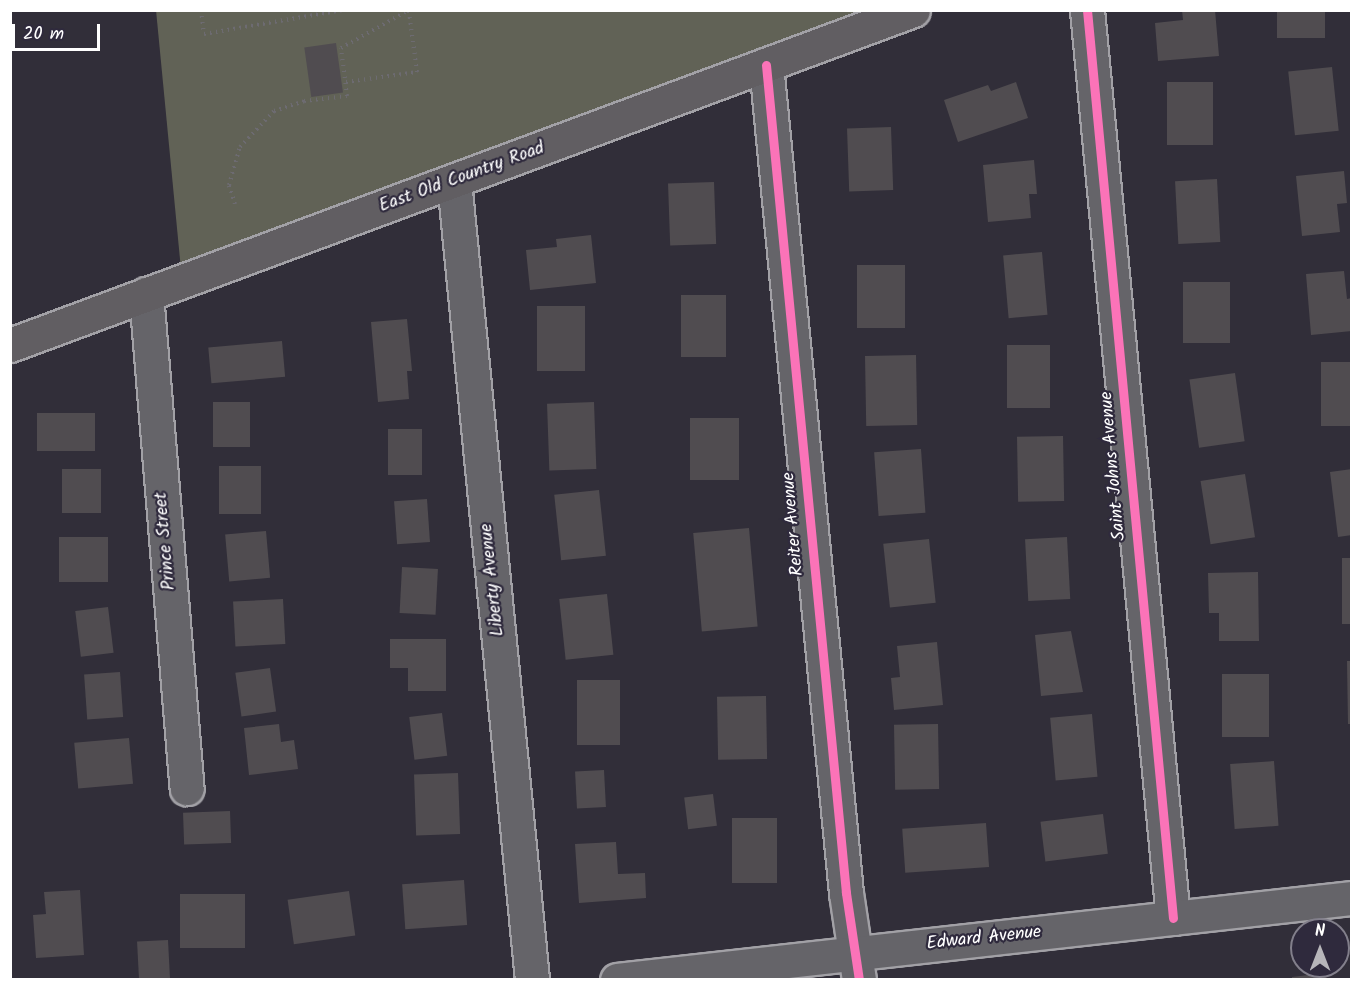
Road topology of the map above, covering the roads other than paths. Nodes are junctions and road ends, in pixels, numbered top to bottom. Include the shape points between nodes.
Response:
1 (913, 10) edge
2 (1087, 10) edge
3 (766, 65) junction
4 (454, 181) junction
5 (146, 294) junction
6 (10, 345) edge
7 (187, 788) dead end
8 (1352, 898) edge
9 (1173, 918) junction
10 (857, 966) edge
11 (532, 980) edge
12 (617, 980) edge

1 - 3 main road, East Old Country Road
2 - 9 street, Saint Johns Avenue
3 - 4 main road, East Old Country Road
3 - 10 street, Reiter Avenue via 846,893
4 - 5 main road, East Old Country Road
4 - 11 street, Liberty Avenue
5 - 6 main road, East Old Country Road
5 - 7 street, Prince Street
8 - 9 street, Edward Avenue
9 - 10 street, Edward Avenue
10 - 12 street, Edward Avenue

